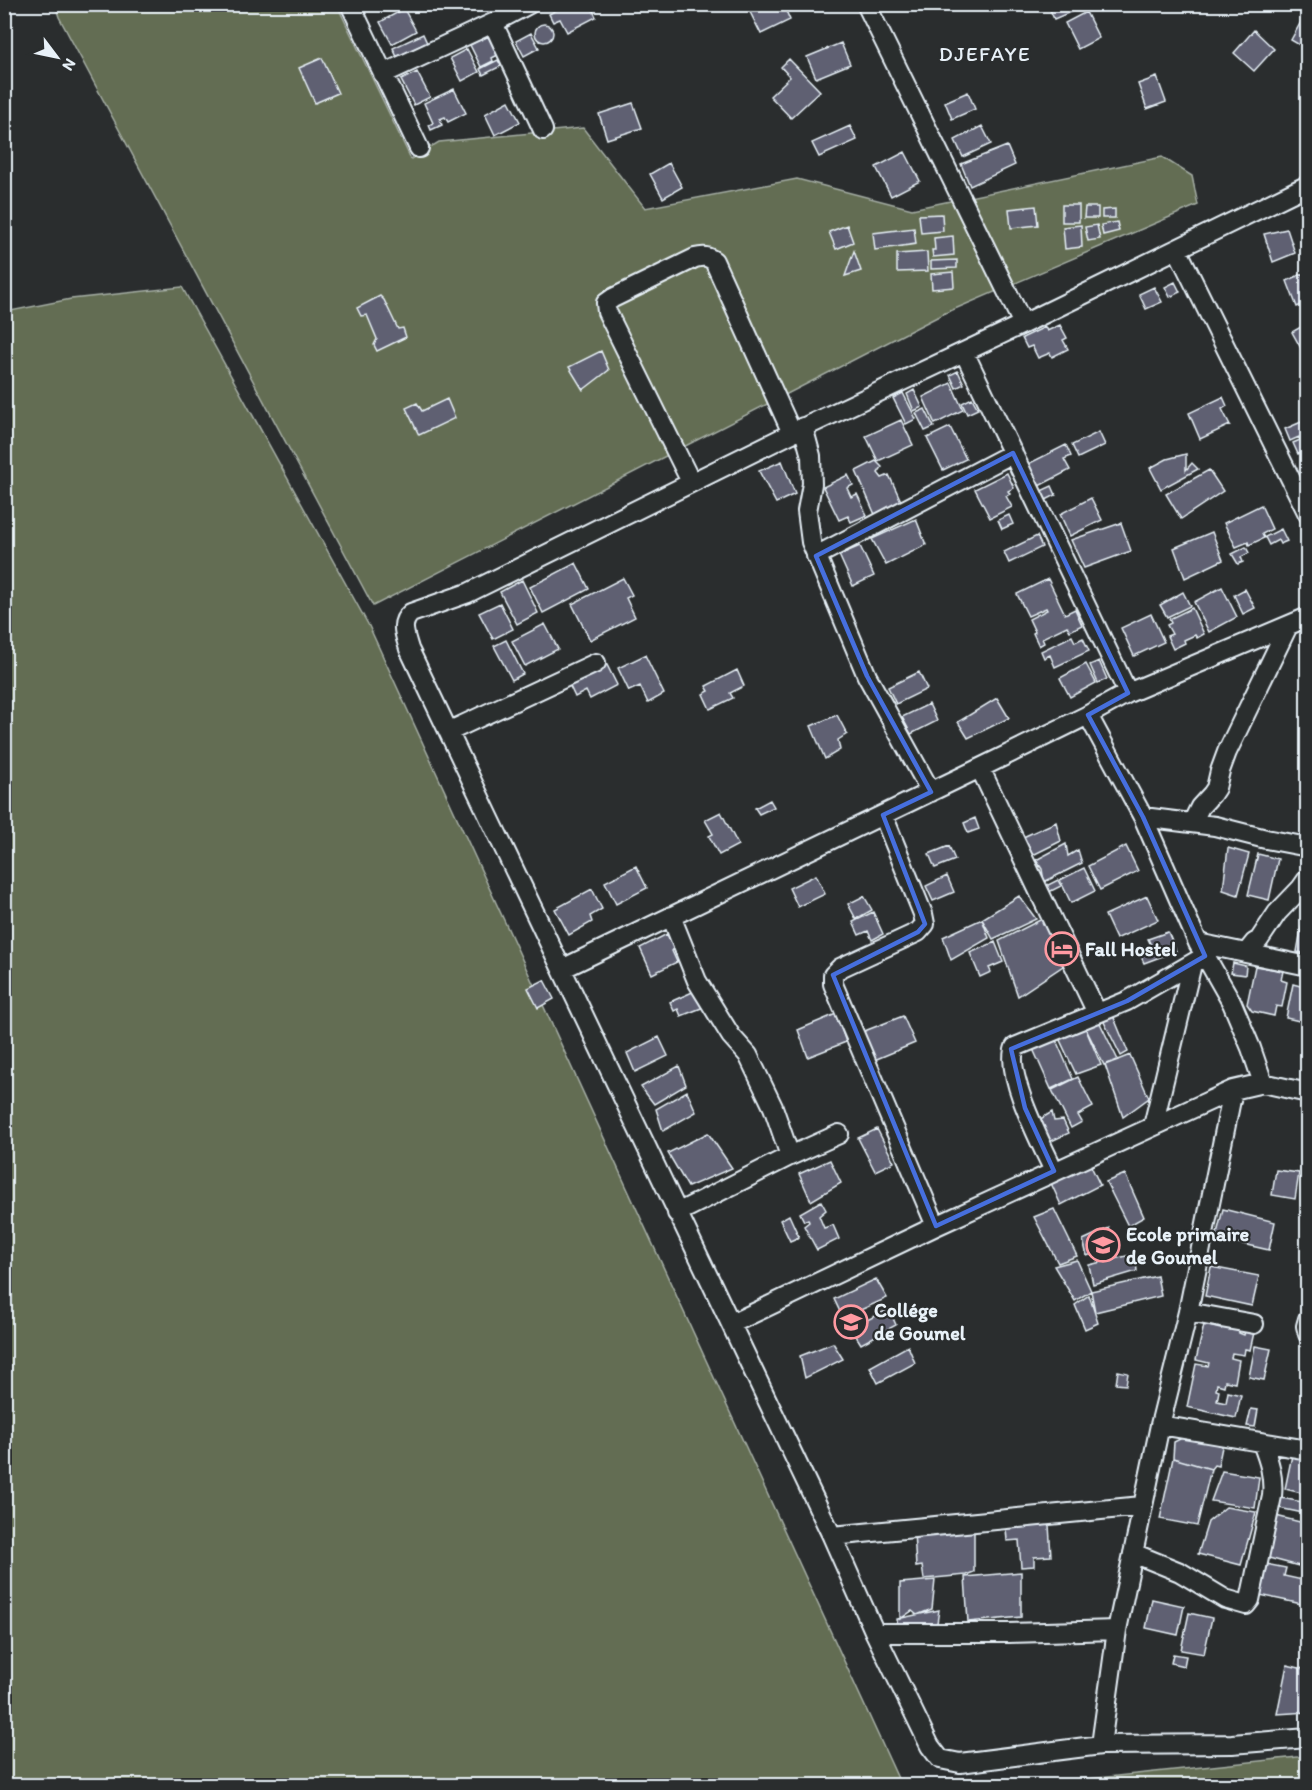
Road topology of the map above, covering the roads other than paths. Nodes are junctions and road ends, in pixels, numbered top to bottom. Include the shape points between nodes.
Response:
1 (350, 4) edge
2 (529, 4) edge
3 (866, 4) edge
4 (493, 23) junction
5 (383, 74) junction
6 (543, 130) dead end
7 (419, 148) dead end
8 (1308, 185) edge
9 (1177, 249) junction
10 (1023, 324) junction
11 (964, 352) junction
12 (797, 430) junction
13 (1013, 453) junction
14 (691, 482) junction
15 (1308, 514) edge
16 (816, 556) junction
17 (1308, 617) edge
18 (1288, 626) junction
19 (596, 663) dead end
20 (1128, 693) junction
21 (1088, 715) junction
22 (450, 731) junction
23 (981, 768) junction
24 (931, 792) junction
25 (883, 815) junction
26 (1143, 817) junction
27 (1192, 823) junction
28 (1308, 847) edge
29 (1308, 878) edge
30 (671, 916) junction
31 (1246, 953) junction
32 (1198, 954) junction
33 (1308, 966) edge
34 (562, 969) junction
35 (1097, 1013) junction
36 (1263, 1083) junction
37 (1233, 1090) junction
38 (1308, 1093) edge
39 (1153, 1126) junction
40 (839, 1134) dead end
41 (790, 1156) junction
42 (1054, 1171) junction
43 (677, 1213) junction
44 (936, 1226) junction
45 (1188, 1312) junction
46 (1308, 1319) edge
47 (731, 1324) junction
48 (1254, 1324) dead end
49 (1308, 1334) edge
50 (1160, 1425) junction
51 (1262, 1443) junction
52 (1308, 1450) edge
53 (1142, 1506) junction
54 (832, 1536) junction
55 (1133, 1553) junction
56 (1117, 1630) junction
57 (875, 1633) junction
58 (1308, 1738) edge
59 (1101, 1745) junction

1 - 5 street
2 - 4 street
3 - 10 street
4 - 5 street
4 - 6 street
5 - 7 street
8 - 9 street
9 - 10 street
9 - 15 street
10 - 11 street
11 - 12 street
11 - 13 street
12 - 14 street
12 - 14 street via 711,258 695,258 613,298 606,303 607,312
12 - 16 street via 811,456 807,512
13 - 16 street
13 - 20 street
14 - 22 street via 468,593 405,618 409,649
16 - 24 street via 867,676
17 - 18 street
18 - 20 street
18 - 27 street via 1227,752 1216,788
19 - 22 street
20 - 21 street
21 - 23 street
21 - 26 street
22 - 34 street
23 - 24 street
23 - 35 street
24 - 25 street
25 - 30 street
25 - 44 street via 925,924 918,932 840,968 833,975 833,984
26 - 27 street
26 - 32 street
27 - 28 street
29 - 31 street
30 - 34 street
30 - 41 street via 697,981 731,1036 748,1055 773,1107
31 - 32 street
31 - 33 street
32 - 35 street via 1127,1001
32 - 36 street via 1232,1003
32 - 39 street
34 - 43 street
35 - 42 street via 1015,1047 1012,1054 1025,1108
36 - 37 street
36 - 38 street
37 - 39 street
37 - 45 street
39 - 42 street
40 - 41 street
41 - 43 street
42 - 44 street
43 - 47 street
44 - 47 street
45 - 48 street
45 - 50 street
46 - 49 street
47 - 54 street
50 - 51 street
50 - 53 street
51 - 52 street
51 - 55 street via 1271,1465 1272,1496 1246,1605 1225,1599 1180,1572
53 - 54 street
53 - 55 street
54 - 57 street
55 - 56 street
56 - 57 street
56 - 59 street
57 - 59 street via 940,1759 960,1763
58 - 59 street via 1232,1744

